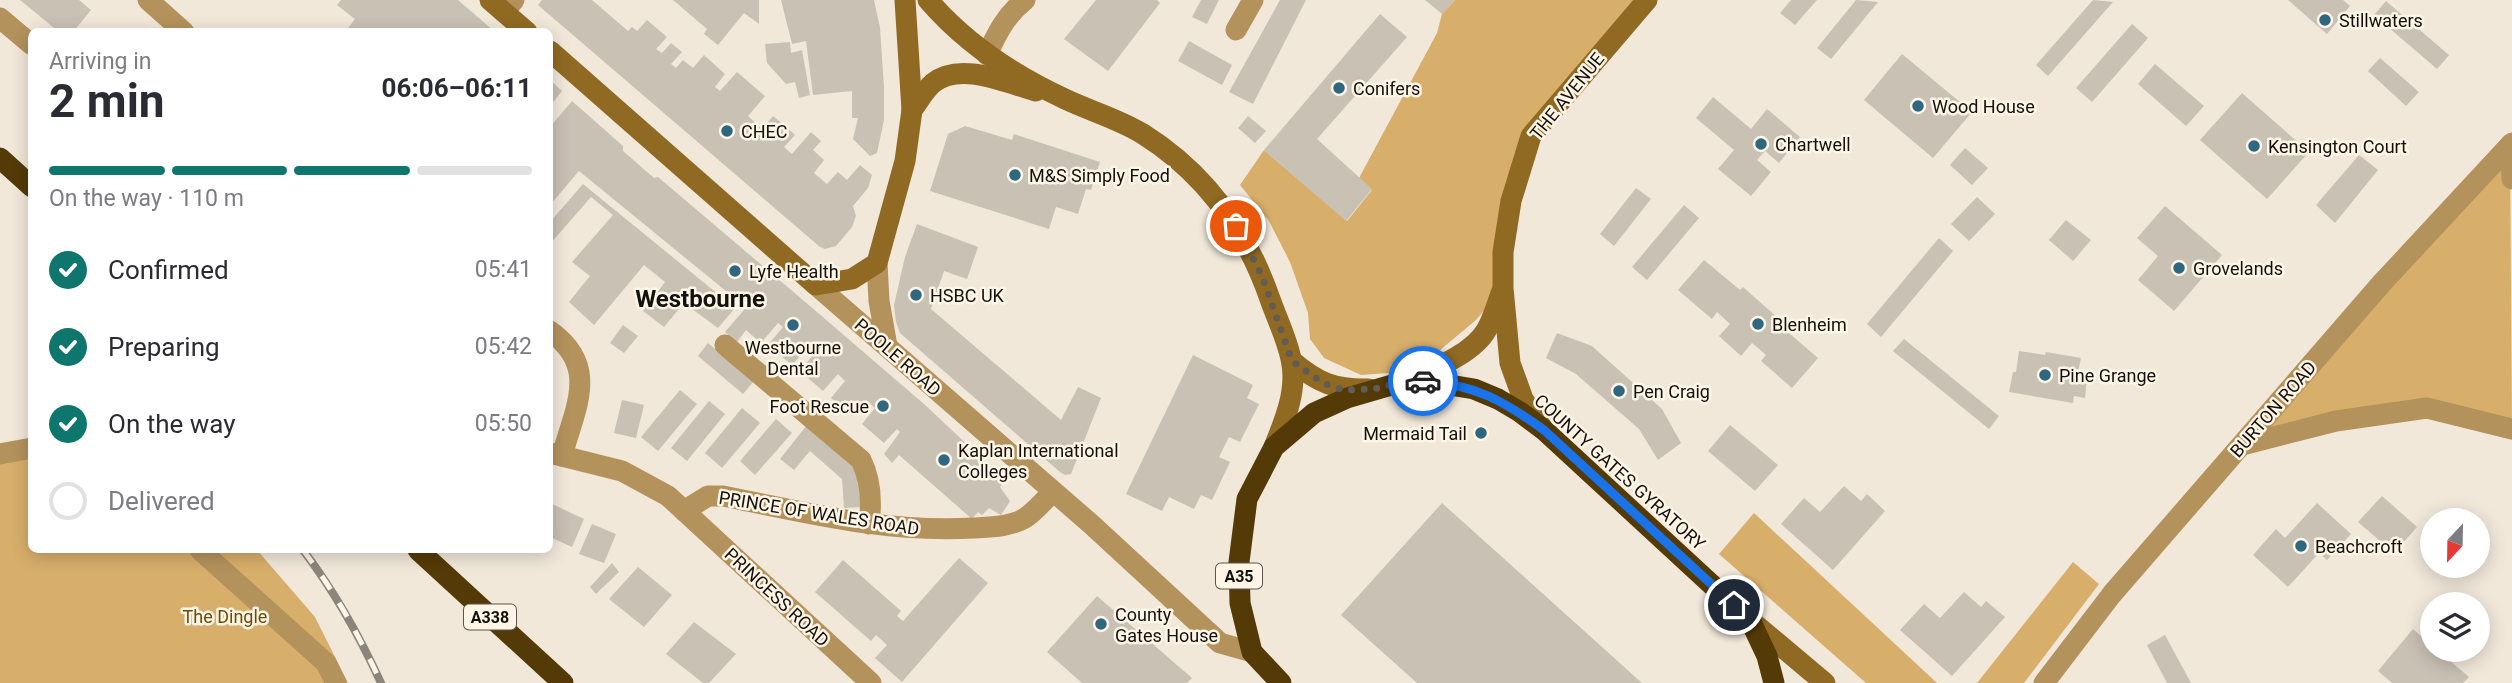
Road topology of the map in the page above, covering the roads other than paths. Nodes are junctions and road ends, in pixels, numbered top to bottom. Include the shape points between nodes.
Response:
1 (148, 0) edge
2 (905, 0) edge
3 (928, 0) edge
4 (1025, 0) edge
5 (1253, 0) edge
6 (1647, 0) edge
7 (503, 4) edge
8 (0, 18) edge
9 (180, 28) edge
10 (524, 28) edge
11 (1236, 30) dead end
12 (28, 42) edge
13 (553, 54) edge
14 (986, 55) junction
15 (1064, 99) junction
16 (912, 110) junction
17 (2511, 144) edge
18 (0, 158) edge
19 (2512, 179) edge
20 (28, 183) edge
21 (877, 263) junction
22 (816, 285) junction
23 (1503, 288) junction
24 (553, 333) edge
25 (725, 345) dead end
26 (887, 346) junction
27 (1292, 361) junction
28 (1402, 382) junction
29 (1374, 389) junction
30 (2512, 429) edge
31 (1544, 430) junction
32 (2242, 444) junction
33 (1274, 447) junction
34 (28, 449) edge
35 (0, 454) edge
36 (556, 455) edge
37 (1053, 492) junction
38 (684, 510) junction
39 (869, 524) junction
40 (204, 553) edge
41 (421, 553) edge
42 (1749, 620) junction
43 (1257, 667) edge
44 (336, 683) edge
45 (563, 683) edge
46 (871, 683) edge
47 (1280, 683) edge
48 (1774, 683) edge
49 (1825, 683) edge
50 (2044, 683) edge

1 - 9 street
2 - 16 street
3 - 14 street
4 - 14 street via 999,27
5 - 11 street
6 - 23 street, THE AVENUE via 1531,136 1510,201
7 - 10 street
8 - 12 street
13 - 22 street, POOLE ROAD
14 - 15 street
15 - 16 street via 972,73 936,81
15 - 27 street via 1141,132 1184,164 1219,201 1262,276
16 - 21 street via 905,161
17 - 19 street
17 - 32 street, BURTON ROAD
18 - 20 highway
21 - 22 street via 852,279
21 - 26 street
22 - 26 street, POOLE ROAD
23 - 28 street, THE AVENUE via 1488,329 1477,343
23 - 31 street, THE AVENUE via 1512,373 1523,400
24 - 36 street via 579,364 581,384
25 - 39 street via 861,460 872,505
26 - 37 street, POOLE ROAD
27 - 29 street via 1323,383 1344,390
27 - 33 street via 1290,404
28 - 29 highway, COUNTY GATES GYRATORY / A35
28 - 31 highway, COUNTY GATES GYRATORY / A35 via 1474,389 1498,399
29 - 33 highway, COUNTY GATES GYRATORY / A35 via 1314,413
30 - 32 street via 2427,408 2336,421
31 - 42 highway, COUNTY GATES GYRATORY / A35
32 - 50 street, BURTON ROAD via 2112,594
33 - 43 highway, COUNTY GATES GYRATORY / A35 via 1247,499 1241,532 1240,603
34 - 35 street
36 - 38 street via 622,471
37 - 39 street, PRINCE OF WALES ROAD via 1025,518 999,527 935,530
37 - 43 street, POOLE ROAD via 1220,643
38 - 39 street, PRINCE OF WALES ROAD via 708,496 723,496
38 - 46 street, PRINCESS ROAD
40 - 44 street via 326,663
41 - 45 highway, A338
42 - 48 highway, COUNTY GATES GYRATORY / A35
42 - 49 street
43 - 47 highway

